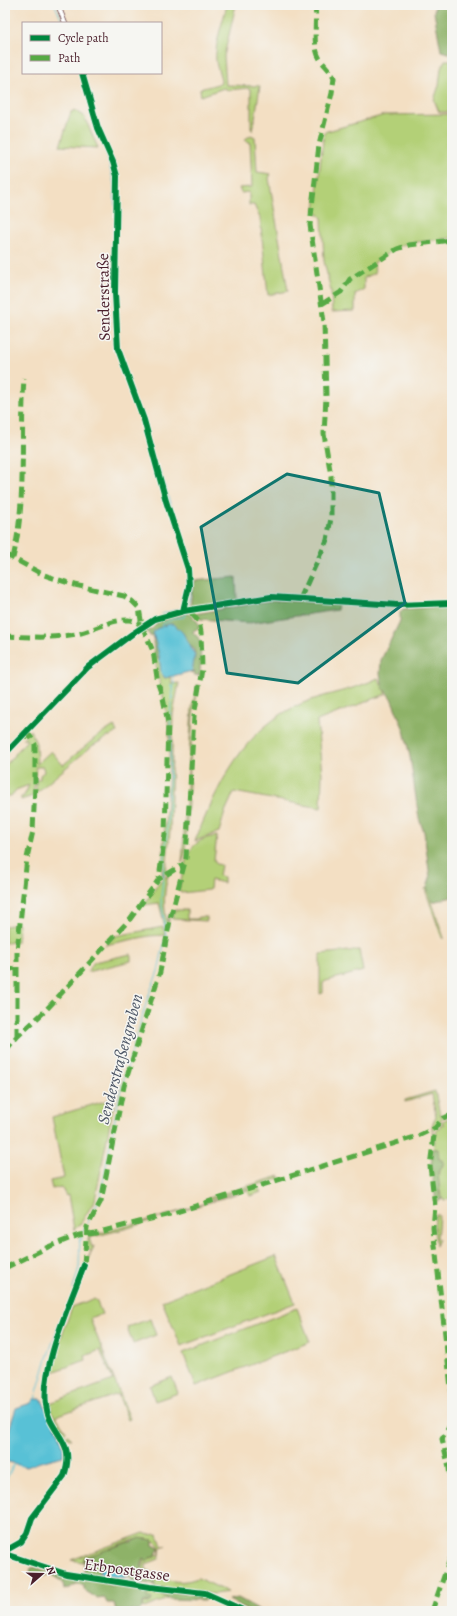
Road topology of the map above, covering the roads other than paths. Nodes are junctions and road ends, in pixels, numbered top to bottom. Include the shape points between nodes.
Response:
1 (58, 5) edge
2 (65, 22) edge
3 (82, 74) edge
4 (452, 603) edge
5 (186, 611) junction
6 (5, 754) edge
7 (84, 1265) dead end
8 (5, 1553) edge
9 (245, 1611) edge

1 - 2 street
3 - 5 street, Senderstraße via 98,128 117,176 115,293 118,349 142,413 188,569
4 - 5 street via 392,604 271,597
5 - 6 street via 150,621 88,667
7 - 8 street via 54,1349 46,1390 46,1406 66,1446 67,1469 32,1518 21,1542
8 - 9 street, Erbpostgasse via 66,1574 150,1588 205,1593

